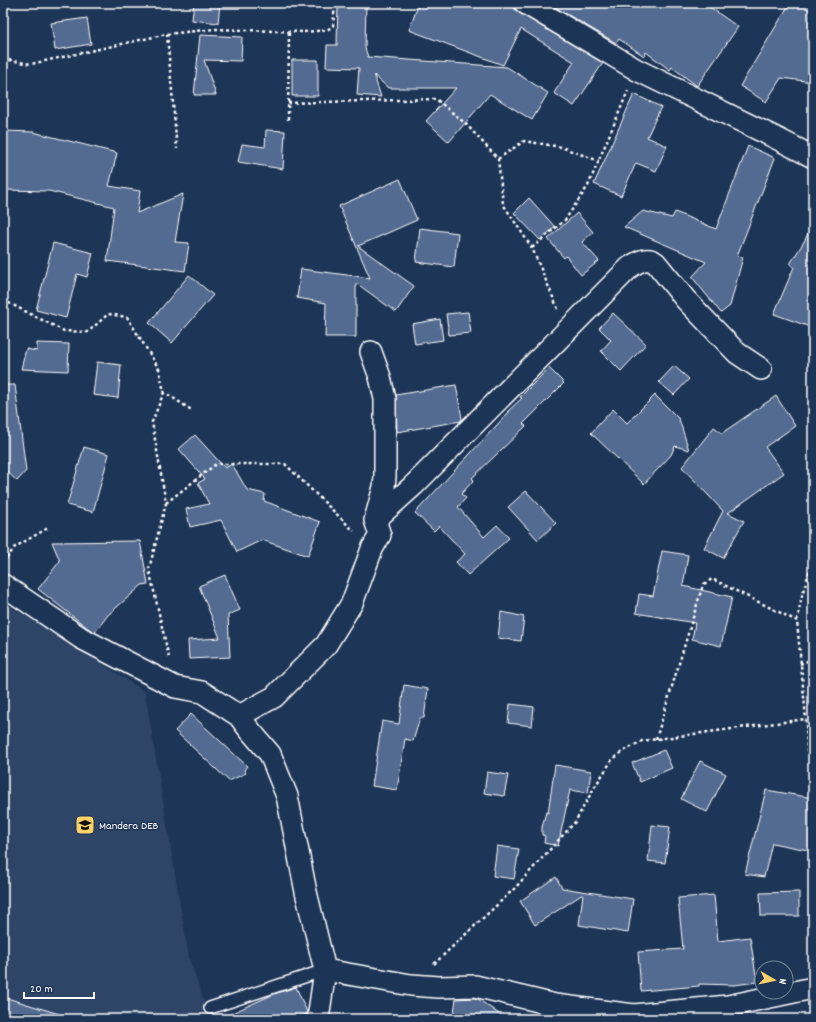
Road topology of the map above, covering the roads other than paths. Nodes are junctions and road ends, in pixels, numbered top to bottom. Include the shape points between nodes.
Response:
1 (524, 3) edge
2 (813, 158) edge
3 (371, 352) dead end
4 (761, 369) dead end
5 (375, 520) junction
6 (3, 585) edge
7 (240, 716) junction
8 (325, 970) junction
9 (813, 988) edge
10 (210, 1008) dead end
11 (318, 1019) edge

1 - 2 street via 637,70
3 - 5 street via 385,399 385,476
4 - 5 street via 737,353 686,300 656,263 641,260 630,267 414,486
5 - 7 street via 380,535 372,549 352,603 326,645 274,698
6 - 7 street via 81,638 175,687 202,692
7 - 8 street via 270,754 287,796
8 - 9 street via 411,985 475,986 555,1005 634,1015 728,1006
8 - 10 lane
8 - 11 street

